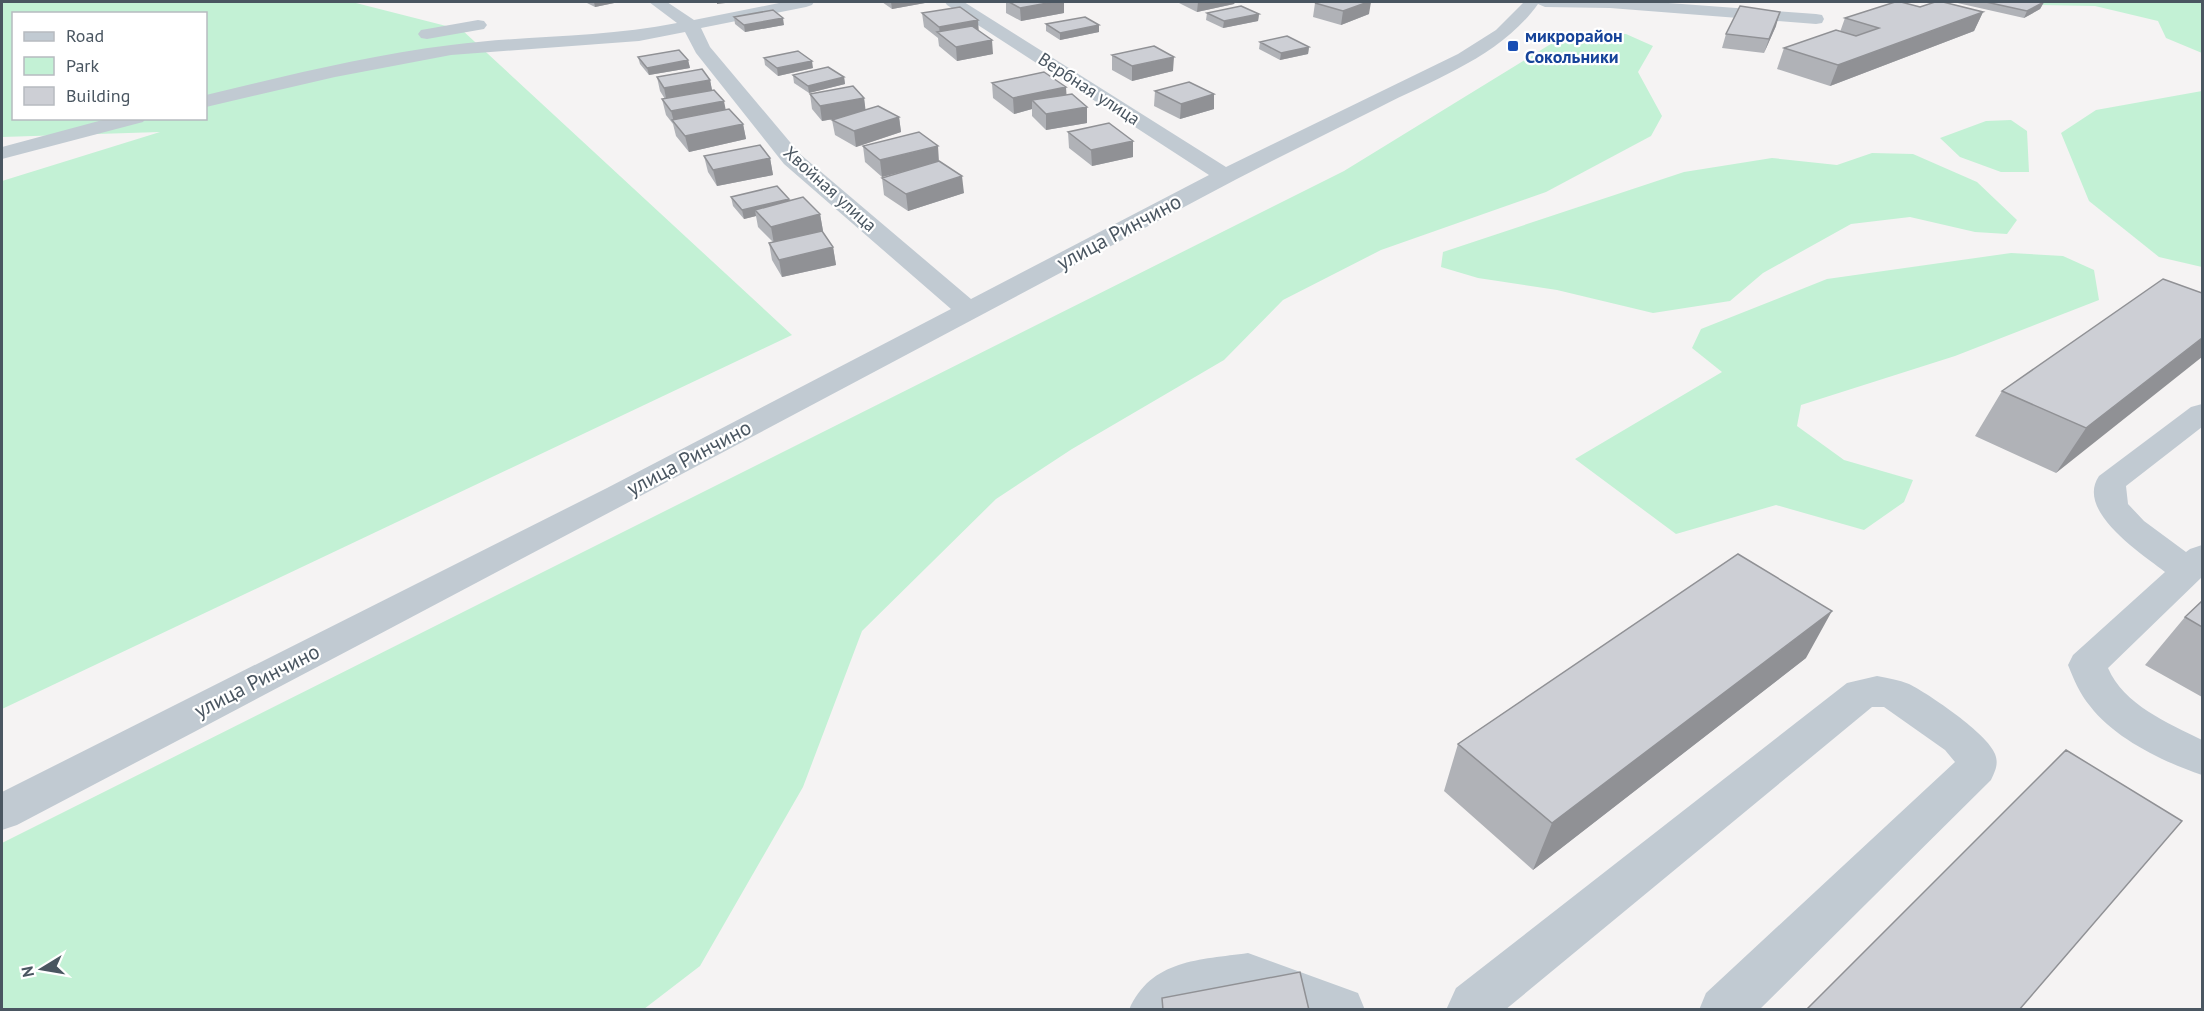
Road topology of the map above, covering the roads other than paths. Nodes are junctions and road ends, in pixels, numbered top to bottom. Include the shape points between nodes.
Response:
1 (657, 2) edge
2 (806, 2) edge
3 (953, 2) edge
4 (1532, 2) edge
5 (1545, 2) edge
6 (465, 5) dead end
7 (1684, 5) edge
8 (1816, 20) dead end
9 (478, 25) junction
10 (689, 36) junction
11 (406, 39) dead end
12 (386, 44) dead end
13 (462, 49) junction
14 (483, 49) junction
15 (620, 55) dead end
16 (566, 60) dead end
17 (227, 95) junction
18 (207, 101) edge
19 (128, 120) edge
20 (2, 153) edge
21 (1225, 176) junction
22 (969, 311) junction
23 (2202, 413) edge
24 (2195, 564) edge
25 (2202, 758) edge
26 (2, 812) edge
27 (1154, 1010) edge
28 (1340, 1010) edge
29 (1472, 1010) edge
30 (1724, 1010) edge

1 - 10 street, Хвойная улица
2 - 10 street
3 - 21 street, Вербная улица
4 - 21 street, улица Ринчино via 1499,38 1464,58
5 - 7 street
6 - 9 street
7 - 8 street
9 - 11 street
9 - 13 street
10 - 14 street via 639,36
10 - 15 street
10 - 22 street, Хвойная улица via 792,159
12 - 17 street via 265,79
13 - 14 street
13 - 17 street
14 - 16 street
17 - 18 street
19 - 20 street
21 - 22 street, улица Ринчино
22 - 26 street, улица Ринчино
23 - 24 street via 2110,483 2112,506 2132,529
24 - 25 street via 2087,665 2091,679 2116,708 2150,732
27 - 28 street via 1179,987 1248,976
29 - 30 street via 1473,1005 1861,694 1877,691 1895,695 1959,738 1975,756 1976,768

